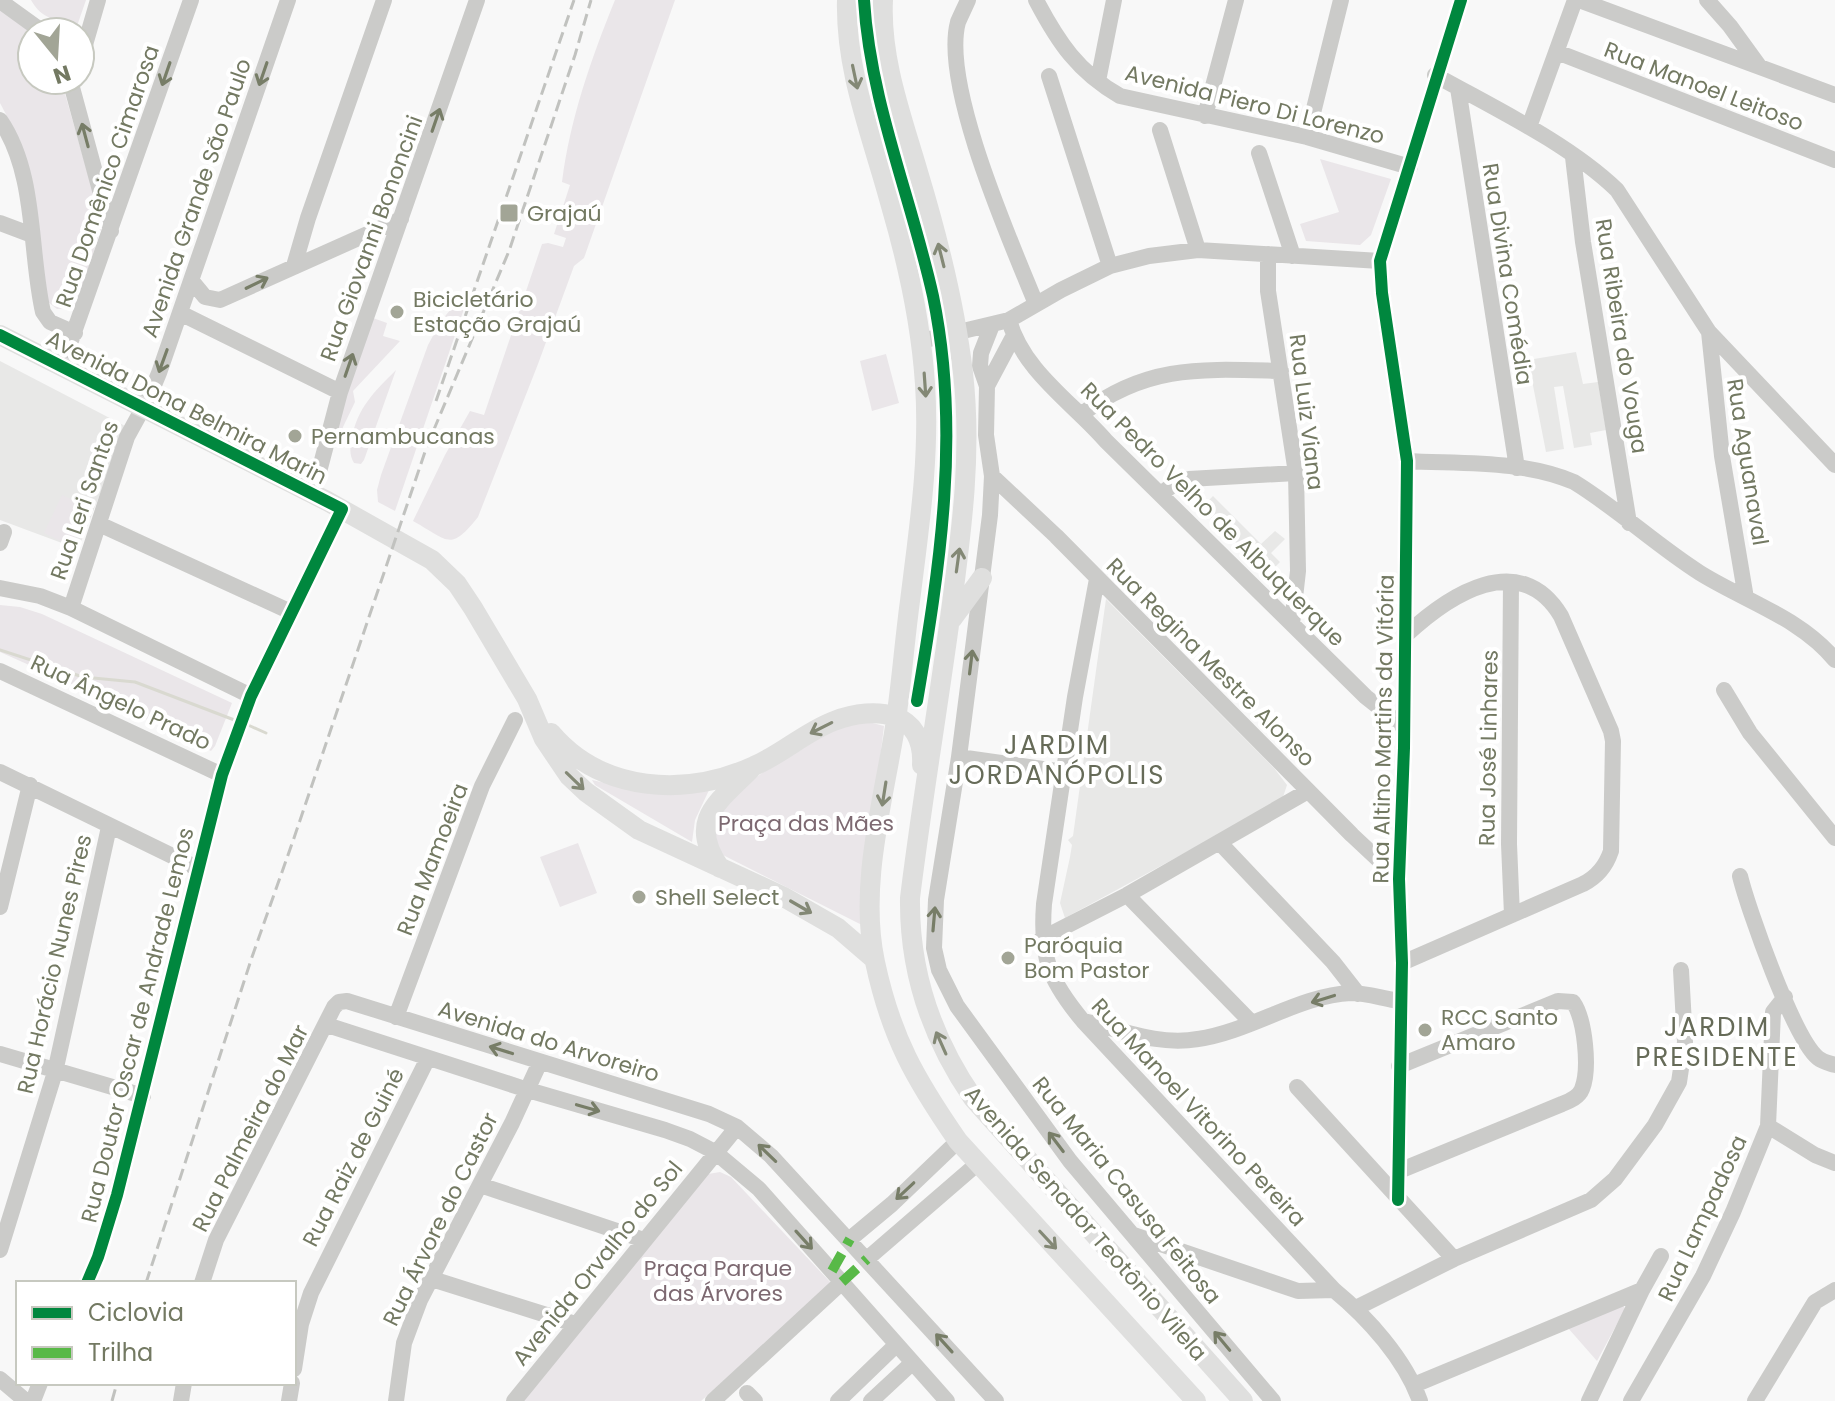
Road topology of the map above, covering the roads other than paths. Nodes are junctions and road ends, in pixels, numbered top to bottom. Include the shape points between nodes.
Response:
1 (191, 0) edge
2 (288, 0) edge
3 (384, 0) edge
4 (477, 0) edge
5 (847, 0) edge
6 (883, 0) edge
7 (968, 0) edge
8 (1036, 0) edge
9 (1114, 0) edge
10 (1236, 0) edge
11 (1341, 0) edge
12 (1461, 0) edge
13 (1577, 0) edge
14 (1707, 0) edge
15 (5, 2) edge
16 (22, 16) edge
17 (1557, 52) junction
18 (1759, 66) junction
19 (1435, 75) junction
20 (1049, 76) dead end
21 (1098, 81) junction
22 (1458, 88) junction
23 (1835, 95) edge
24 (76, 96) edge
25 (1205, 116) junction
26 (0, 120) edge
27 (1529, 127) junction
28 (1160, 130) dead end
29 (1307, 137) junction
30 (1259, 153) dead end
31 (1573, 157) junction
32 (1835, 160) edge
33 (1410, 167) junction
34 (401, 219) junction
35 (0, 223) edge
36 (111, 231) junction
37 (32, 235) junction
38 (1198, 250) junction
39 (1268, 254) junction
40 (1293, 256) junction
41 (1380, 261) junction
42 (294, 266) junction
43 (1110, 266) junction
44 (191, 280) junction
45 (1036, 304) junction
46 (180, 313) junction
47 (1000, 322) junction
48 (957, 331) junction
49 (1709, 332) junction
50 (75, 333) junction
51 (0, 335) edge
52 (1013, 337) junction
53 (921, 341) junction
54 (62, 366) junction
55 (1281, 371) junction
56 (987, 386) junction
57 (340, 392) junction
58 (143, 408) junction
59 (1082, 414) junction
60 (1407, 461) junction
61 (1835, 465) edge
62 (1517, 468) junction
63 (1296, 473) junction
64 (992, 476) junction
65 (310, 493) junction
66 (1162, 493) junction
67 (342, 509) junction
68 (1629, 523) junction
69 (99, 524) junction
70 (982, 578) junction
71 (1097, 579) junction
72 (1511, 582) junction
73 (0, 588) edge
74 (1746, 598) junction
75 (71, 608) junction
76 (291, 612) junction
77 (950, 622) junction
78 (1292, 624) junction
79 (1406, 635) junction
80 (1835, 660) edge
81 (0, 671) edge
82 (1724, 690) dead end
83 (251, 696) junction
84 (897, 717) junction
85 (526, 718) junction
86 (1404, 727) junction
87 (959, 757) junction
88 (754, 766) junction
89 (0, 772) edge
90 (1064, 772) junction
91 (222, 775) junction
92 (30, 785) junction
93 (1308, 791) junction
94 (109, 827) junction
95 (919, 831) junction
96 (1835, 838) edge
97 (1220, 843) junction
98 (197, 868) junction
99 (720, 868) junction
100 (1740, 876) dead end
101 (1399, 879) junction
102 (1127, 895) junction
103 (0, 907) edge
104 (1512, 915) junction
105 (1041, 939) junction
106 (874, 959) junction
107 (1402, 963) junction
108 (1681, 970) dead end
109 (1358, 994) junction
110 (1785, 997) junction
111 (347, 1001) joint
112 (1400, 1001) junction
113 (396, 1017) junction
114 (1083, 1021) junction
115 (1251, 1022) junction
116 (327, 1025) junction
117 (1141, 1037) junction
118 (0, 1054) edge
119 (1115, 1055) junction
120 (428, 1058) junction
121 (540, 1062) junction
122 (1835, 1065) edge
123 (1399, 1066) junction
124 (55, 1072) junction
125 (1297, 1087) dead end
126 (528, 1090) junction
127 (143, 1096) junction
128 (1768, 1126) junction
129 (737, 1127) junction
130 (958, 1141) junction
131 (715, 1152) junction
132 (1835, 1163) edge
133 (977, 1164) junction
134 (1399, 1171) junction
135 (480, 1185) junction
136 (1398, 1200) junction
137 (1134, 1235) junction
138 (850, 1239) junction
139 (644, 1240) junction
140 (0, 1250) edge
141 (1661, 1256) dead end
142 (867, 1259) junction
143 (1454, 1259) junction
144 (432, 1279) junction
145 (88, 1281) edge
146 (203, 1281) edge
147 (842, 1282) junction
148 (1334, 1290) junction
149 (1642, 1290) junction
150 (1835, 1290) edge
151 (1815, 1302) junction
152 (1356, 1308) junction
153 (1835, 1309) edge
154 (575, 1324) junction
155 (896, 1345) junction
156 (296, 1356) edge
157 (912, 1363) junction
158 (0, 1379) edge
159 (1414, 1385) junction
160 (26, 1401) edge
161 (396, 1401) edge
162 (514, 1401) edge
163 (713, 1401) edge
164 (838, 1401) edge
165 (871, 1401) edge
166 (947, 1401) edge
167 (996, 1401) edge
168 (1196, 1401) edge
169 (1243, 1401) edge
170 (1273, 1401) edge
171 (1420, 1401) edge
172 (1589, 1401) edge
173 (1631, 1401) edge
174 (1755, 1401) edge

1 -> 36 street, Rua Domênico Cimarosa
2 -> 44 street, Avenida Grande São Paulo
3 - 42 street
34 -> 4 street, Rua Giovanni Bononcini
5 -> 53 main road, Avenida Senador Teotônio Vilela via 855,79 907,266
48 -> 6 main road, Avenida Senador Teotônio Vilela via 892,79
7 - 45 street via 958,23 958,75 976,146
8 - 21 street, Avenida Piero Di Lorenzo via 1063,48
9 - 21 street
10 - 25 street
11 - 29 street
12 - 19 street
13 - 17 street
13 - 18 street
14 - 18 street
15 - 16 street
17 - 27 street
17 - 32 street, Rua Manoel Leitoso
18 - 23 street
19 - 22 street
19 - 33 street
20 - 43 street
21 - 25 street, Avenida Piero Di Lorenzo via 1120,96
22 - 27 street
22 - 62 street, Rua Divina Comédia
36 -> 24 street
25 - 29 street, Avenida Piero Di Lorenzo
26 - 37 street via 19,163
27 - 31 street
28 - 38 street
29 - 33 street, Avenida Piero Di Lorenzo
30 - 40 street
31 - 49 street via 1617,190
31 - 68 street, Rua Ribeira do Vouga
33 - 41 street
34 - 42 street
57 -> 34 street, Rua Giovanni Bononcini
35 - 37 street
36 - 50 street, Rua Domênico Cimarosa
37 - 50 street via 44,315
38 - 39 street
38 - 43 street
39 - 40 street
39 - 55 street, Rua Luiz Viana via 1268,291
40 - 41 street
41 - 60 street, Rua Altino Martins da Vitória
44 -> 42 street via 205,297 220,300
43 - 45 street
44 - 46 street, Avenida Grande São Paulo
45 - 47 street
46 - 57 street
46 -> 58 street, Avenida Grande São Paulo
47 - 48 street
47 - 52 street, Rua Pedro Velho de Albuquerque
47 - 56 street, Rua Maria Casusa Feitosa via 981,353
48 - 53 street
77 -> 48 main road, Avenida Senador Teotônio Vilela via 967,453
49 - 61 street
49 - 74 street, Rua Aguanaval via 1722,456
50 - 54 street, Rua Domênico Cimarosa
51 - 54 main road, Avenida Dona Belmira Marin
52 - 56 street, Rua Maria Casusa Feitosa
52 - 59 street, Rua Pedro Velho de Albuquerque via 1039,374
53 -> 84 main road, Avenida Senador Teotônio Vilela via 926,475
54 - 58 main road, Avenida Dona Belmira Marin
55 - 59 street via 1197,369 1168,374 1116,391
55 - 63 street, Rua Luiz Viana
56 - 64 street, Rua Maria Casusa Feitosa
57 - 65 street, Rua Giovanni Bononcini
58 - 65 main road, Avenida Dona Belmira Marin
58 - 69 street, Rua Leri Santos via 127,437
59 - 66 street, Rua Pedro Velho de Albuquerque
60 - 62 street
60 - 79 street, Rua Altino Martins da Vitória
62 - 68 street via 1574,482
63 - 66 street via 1189,479
63 - 78 street, Rua Luiz Viana via 1298,571
64 - 70 street, Rua Maria Casusa Feitosa
64 - 71 street, Rua Regina Mestre Alonso
65 - 67 main road, Avenida Dona Belmira Marin
66 - 78 street, Rua Pedro Velho de Albuquerque
67 - 76 street, Rua Doutor Oscar de Andrade Lemos
67 - 85 main road, Avenida Dona Belmira Marin via 420,552 447,575 473,608
68 - 74 street
69 - 75 street, Rua Leri Santos
69 - 76 street
70 - 77 main road
87 -> 70 street, Rua Maria Casusa Feitosa
71 - 90 street, Rua Manoel Vitorino Pereira
71 - 93 street, Rua Regina Mestre Alonso
72 - 79 street via 1459,594
72 - 104 street, Rua José Linhares
72 - 104 street via 1537,588 1556,607 1613,741 1606,864 1591,880
73 - 75 street
74 - 80 street via 1804,631
75 - 83 street
76 - 83 street, Rua Doutor Oscar de Andrade Lemos
77 - 95 main road, Avenida Senador Teotônio Vilela
78 - 86 street, Rua Pedro Velho de Albuquerque
79 - 86 street, Rua Altino Martins da Vitória
81 - 91 street, Rua Ângelo Prado
82 - 96 street via 1750,733
83 - 91 street, Rua Doutor Oscar de Andrade Lemos
84 -> 88 main road, Avenida Dona Belmira Marin via 835,721
84 - 95 main road via 914,728 921,742
84 -> 106 main road, Avenida Senador Teotônio Vilela via 874,858
85 - 88 main road, Avenida Dona Belmira Marin via 594,769 620,780 690,784
85 -> 99 main road, Avenida Dona Belmira Marin via 586,792 639,830
85 - 113 street, Rua Mamoeira via 482,786
86 - 101 street, Rua Altino Martins da Vitória
87 - 90 street
137 -> 87 street, Rua Maria Casusa Feitosa via 999,1066 939,970 933,930
88 - 99 main road via 706,824 705,841
89 - 92 street
90 - 105 street, Rua Manoel Vitorino Pereira
91 - 98 street, Rua Doutor Oscar de Andrade Lemos
92 - 94 street
92 - 103 street
93 - 97 street
93 - 101 street, Rua Regina Mestre Alonso
94 - 98 street
94 - 124 street, Rua Horácio Nunes Pires
169 -> 95 main road, Avenida Senador Teotônio Vilela via 995,1126 944,1053 925,1006 911,944 910,898
97 - 102 street
97 - 109 street
98 - 127 street, Rua Doutor Oscar de Andrade Lemos
99 -> 106 main road, Avenida Dona Belmira Marin via 838,928
100 - 110 street
101 - 107 street, Rua Altino Martins da Vitória
102 - 105 street
102 - 115 street
104 - 107 street
105 - 114 street, Rua Manoel Vitorino Pereira via 1055,980
106 - 130 main road, Avenida Senador Teotônio Vilela via 907,1061
107 - 112 street, Rua Altino Martins da Vitória
108 - 143 street via 1685,1042 1679,1082 1615,1179 1591,1200
109 - 112 street
109 -> 115 street via 1336,995
110 - 122 street via 1814,1054
110 - 128 street, Rua Lampadosa via 1771,1024
111 - 113 street, Avenida do Arvoreiro
111 - 116 street, Rua Palmeira do Mar via 336,1004
112 - 123 street, Rua Altino Martins da Vitória
121 -> 113 street, Avenida do Arvoreiro
114 - 117 street
114 - 119 street, Rua Manoel Vitorino Pereira
115 - 117 street via 1199,1039
116 - 120 street
116 - 146 street, Rua Palmeira do Mar via 216,1240
117 - 119 street
118 - 124 street
119 - 148 street, Rua Manoel Vitorino Pereira
120 - 126 street
120 - 156 street, Rua Raiz de Guiné via 311,1293
121 - 126 street, Rua Árvore do Castor
121 - 129 street, Avenida do Arvoreiro
123 - 134 street, Rua Altino Martins da Vitória
123 - 134 street via 1558,1001 1573,1002 1581,1014 1583,1085 1577,1096
124 - 127 street
124 - 140 street, Rua Horácio Nunes Pires
125 - 136 street
126 -> 131 street via 665,1130
126 - 135 street, Rua Árvore do Castor
127 - 145 street, Rua Doutor Oscar de Andrade Lemos
128 - 132 street
128 - 173 street, Rua Lampadosa via 1703,1276
129 - 131 street
138 -> 129 street, Avenida do Arvoreiro
130 - 133 main road, Avenida Senador Teotônio Vilela
130 -> 138 street
131 - 139 street, Avenida Orvalho do Sol
131 -> 147 street via 759,1189
133 - 142 street
133 -> 168 main road, Avenida Senador Teotônio Vilela
134 - 136 street, Rua Altino Martins da Vitória
135 - 139 street
135 - 144 street, Rua Árvore do Castor
136 - 143 street
137 - 148 street via 1298,1291
170 -> 137 street, Rua Maria Casusa Feitosa
138 - 142 street, Avenida do Arvoreiro
139 - 154 street, Avenida Orvalho do Sol
141 - 149 street
167 -> 142 street, Avenida do Arvoreiro
143 - 152 street
144 - 154 street
144 - 161 street, Rua Árvore do Castor via 404,1343
147 - 155 street
147 - 163 street
148 - 152 street, Rua Manoel Vitorino Pereira
149 - 159 street
149 - 172 street
150 - 151 street
151 - 153 street
151 - 174 street
152 - 159 street, Rua Manoel Vitorino Pereira
154 - 162 street, Avenida Orvalho do Sol
155 - 157 street
155 - 164 street
157 - 165 street
157 - 166 street
158 - 160 street
159 - 171 street, Rua Manoel Vitorino Pereira

